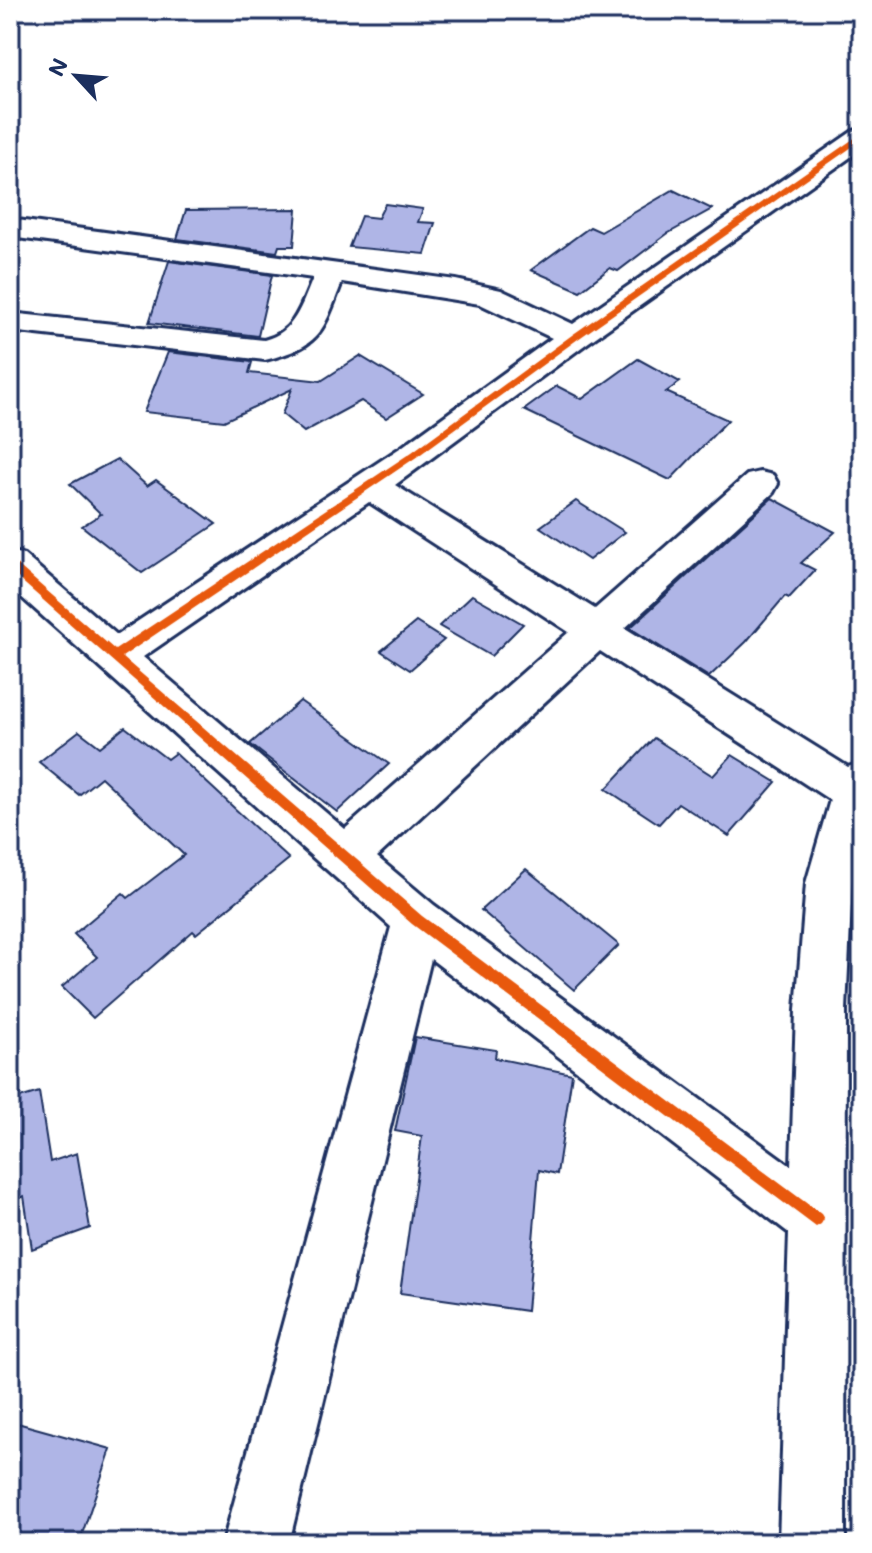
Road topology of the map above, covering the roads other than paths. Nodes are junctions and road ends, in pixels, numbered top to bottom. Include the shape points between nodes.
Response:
1 (862, 137) edge
2 (10, 228) edge
3 (331, 272) junction
4 (10, 322) edge
5 (575, 337) junction
6 (760, 484) dead end
7 (369, 485) junction
8 (10, 565) edge
9 (597, 630) junction
10 (115, 656) junction
11 (858, 786) edge
12 (345, 857) junction
13 (417, 920) junction
14 (816, 1219) junction
15 (256, 1543) edge
16 (812, 1543) edge

1 - 5 street
2 - 3 street
3 - 4 street via 308,327 290,343 265,350
3 - 5 street via 478,294
5 - 7 street
6 - 9 street
7 - 9 street
7 - 10 street
8 - 10 street
9 - 11 street
9 - 12 street
10 - 12 street
11 - 14 street via 829,883
12 - 13 street
13 - 14 street
13 - 15 street
14 - 16 street

